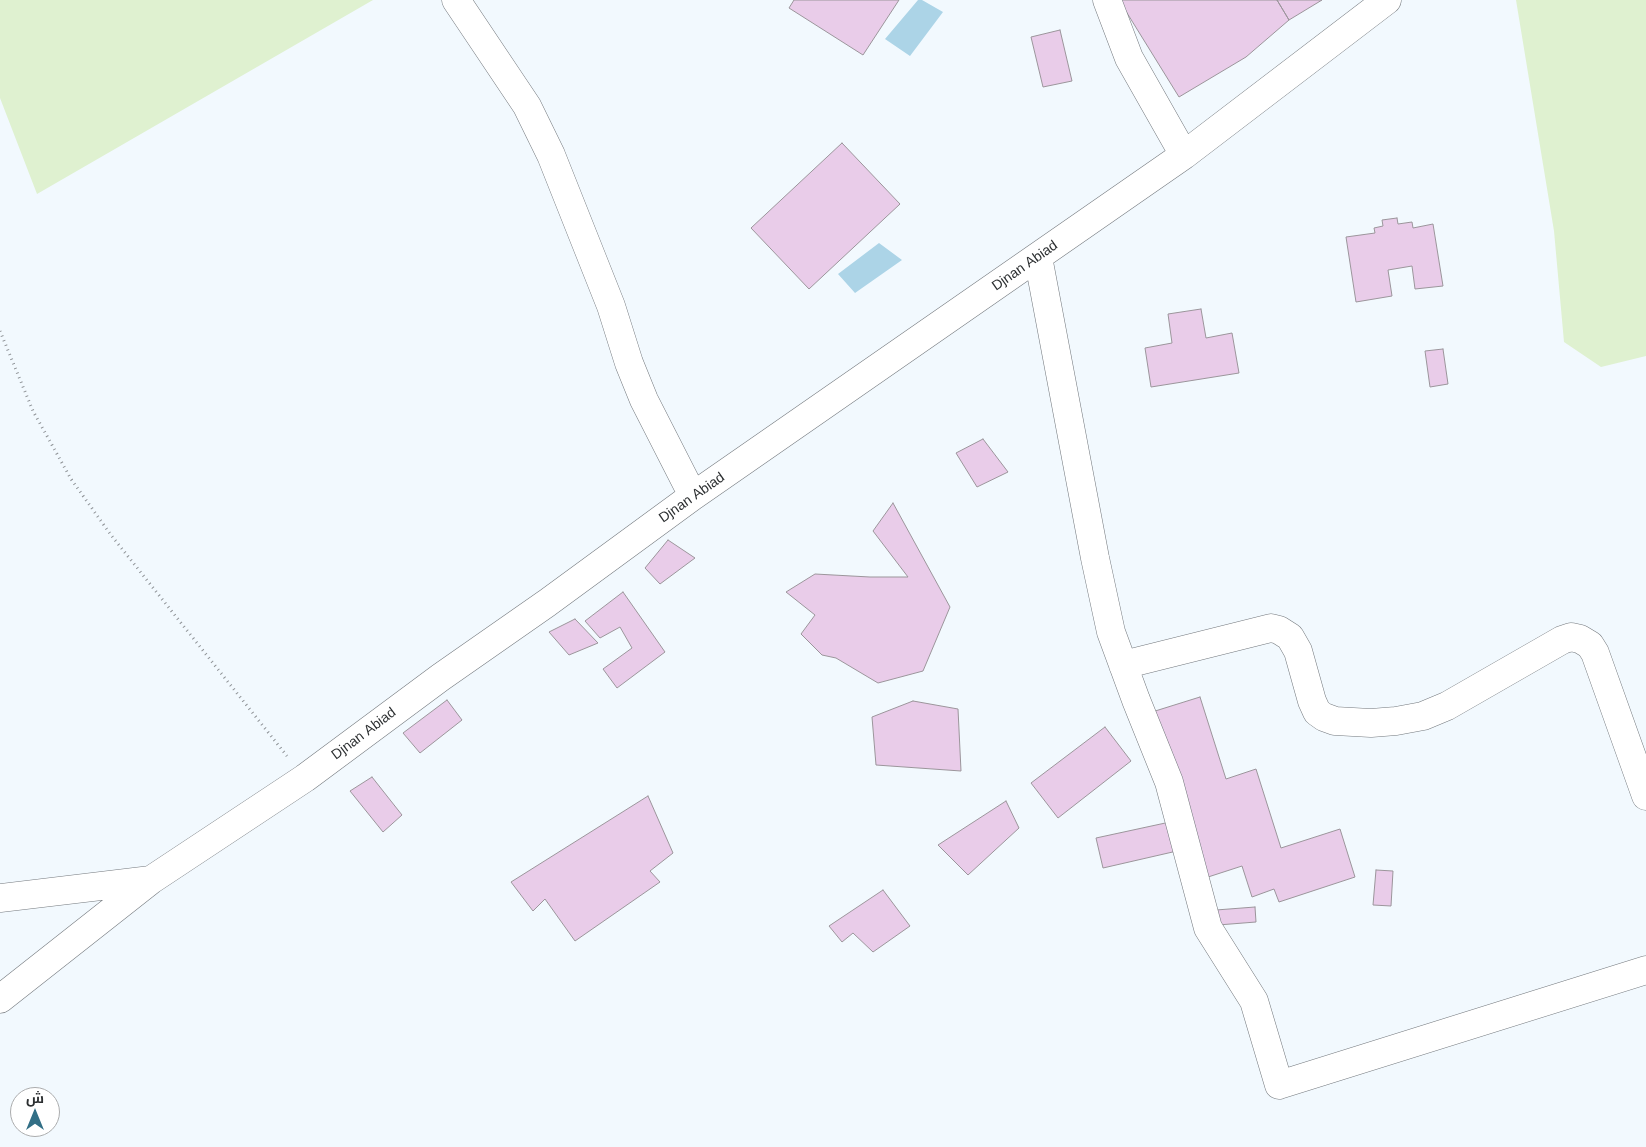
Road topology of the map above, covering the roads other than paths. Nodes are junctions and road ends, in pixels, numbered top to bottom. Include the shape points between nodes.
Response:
1 (456, 0) edge
2 (1107, 0) edge
3 (1387, 0) edge
4 (1184, 155) junction
5 (1038, 257) junction
6 (693, 496) junction
7 (1123, 665) junction
8 (1646, 796) edge
9 (151, 880) junction
10 (0, 898) edge
11 (1646, 970) edge
12 (0, 999) edge

1 - 6 street via 527,106 551,155 611,306 644,400
2 - 4 street via 1129,58
3 - 4 street, Djnan Abiad
4 - 5 street, Djnan Abiad
5 - 6 street, Djnan Abiad
5 - 7 street via 1095,558 1111,632
6 - 9 street, Djnan Abiad via 305,778
7 - 8 street via 1272,628 1290,637 1298,651 1317,712 1334,721 1371,723 1423,716 1447,706 1562,640 1580,639 1595,653
7 - 11 street via 1169,782 1208,928 1254,1002 1279,1085
9 - 10 street
9 - 12 street, Djnan Abiad

